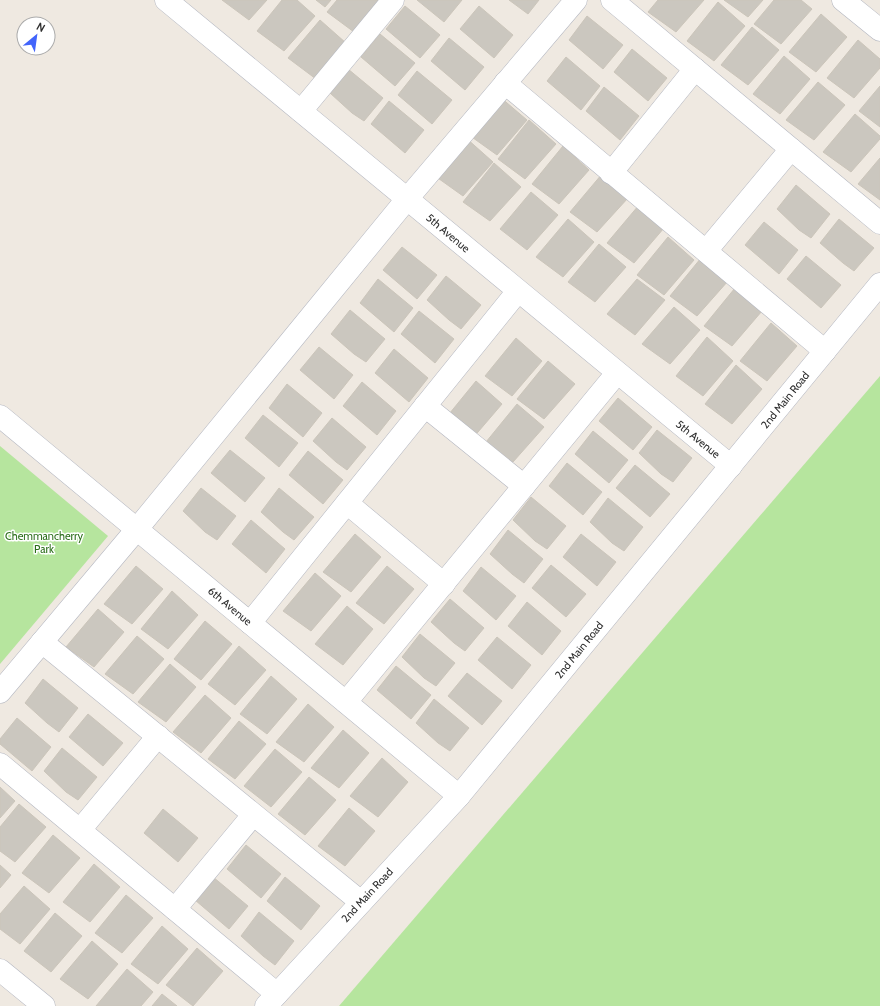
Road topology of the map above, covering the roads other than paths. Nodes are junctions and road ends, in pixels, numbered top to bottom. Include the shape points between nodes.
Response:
1 (166, 0) edge
2 (394, 0) edge
3 (576, 0) edge
4 (612, 0) edge
5 (843, 0) edge
6 (880, 30) edge
7 (695, 69) junction
8 (505, 83) junction
9 (301, 111) junction
10 (791, 149) junction
11 (611, 173) junction
12 (407, 199) junction
13 (880, 223) edge
14 (706, 251) junction
15 (880, 284) edge
16 (518, 291) junction
17 (825, 351) junction
18 (617, 373) junction
19 (426, 406) junction
20 (0, 416) edge
21 (731, 466) junction
22 (524, 486) junction
23 (347, 503) junction
24 (137, 529) junction
25 (444, 584) junction
26 (250, 622) junction
27 (42, 642) junction
28 (0, 692) edge
29 (346, 702) junction
30 (158, 736) junction
31 (0, 764) edge
32 (460, 796) junction
33 (253, 815) junction
34 (80, 830) junction
35 (361, 902) junction
36 (175, 909) junction
37 (0, 970) edge
38 (272, 1000) edge
39 (44, 1006) edge

1 - 9 street, 5th Avenue
2 - 9 street
3 - 8 street
4 - 7 street
5 - 6 street
7 - 10 street
7 - 11 street
8 - 11 street
8 - 12 street
9 - 12 street, 5th Avenue
10 - 13 street
10 - 14 street
11 - 14 street
12 - 16 street, 5th Avenue
12 - 24 street
14 - 17 street
15 - 17 street, 2nd Main Road
16 - 18 street, 5th Avenue
16 - 19 street
17 - 21 street, 2nd Main Road
18 - 21 street, 5th Avenue
18 - 22 street
19 - 22 street
19 - 23 street
20 - 24 street, 6th Avenue
21 - 32 street, 2nd Main Road
22 - 25 street
23 - 25 street
23 - 26 street
24 - 26 street, 6th Avenue
24 - 27 street
25 - 29 street
26 - 29 street, 6th Avenue
27 - 28 street
27 - 30 street
29 - 32 street, 6th Avenue
30 - 33 street
30 - 34 street
31 - 34 street
32 - 35 street, 2nd Main Road
33 - 35 street
33 - 36 street
34 - 36 street
35 - 38 street, 2nd Main Road
36 - 38 street
37 - 39 street

